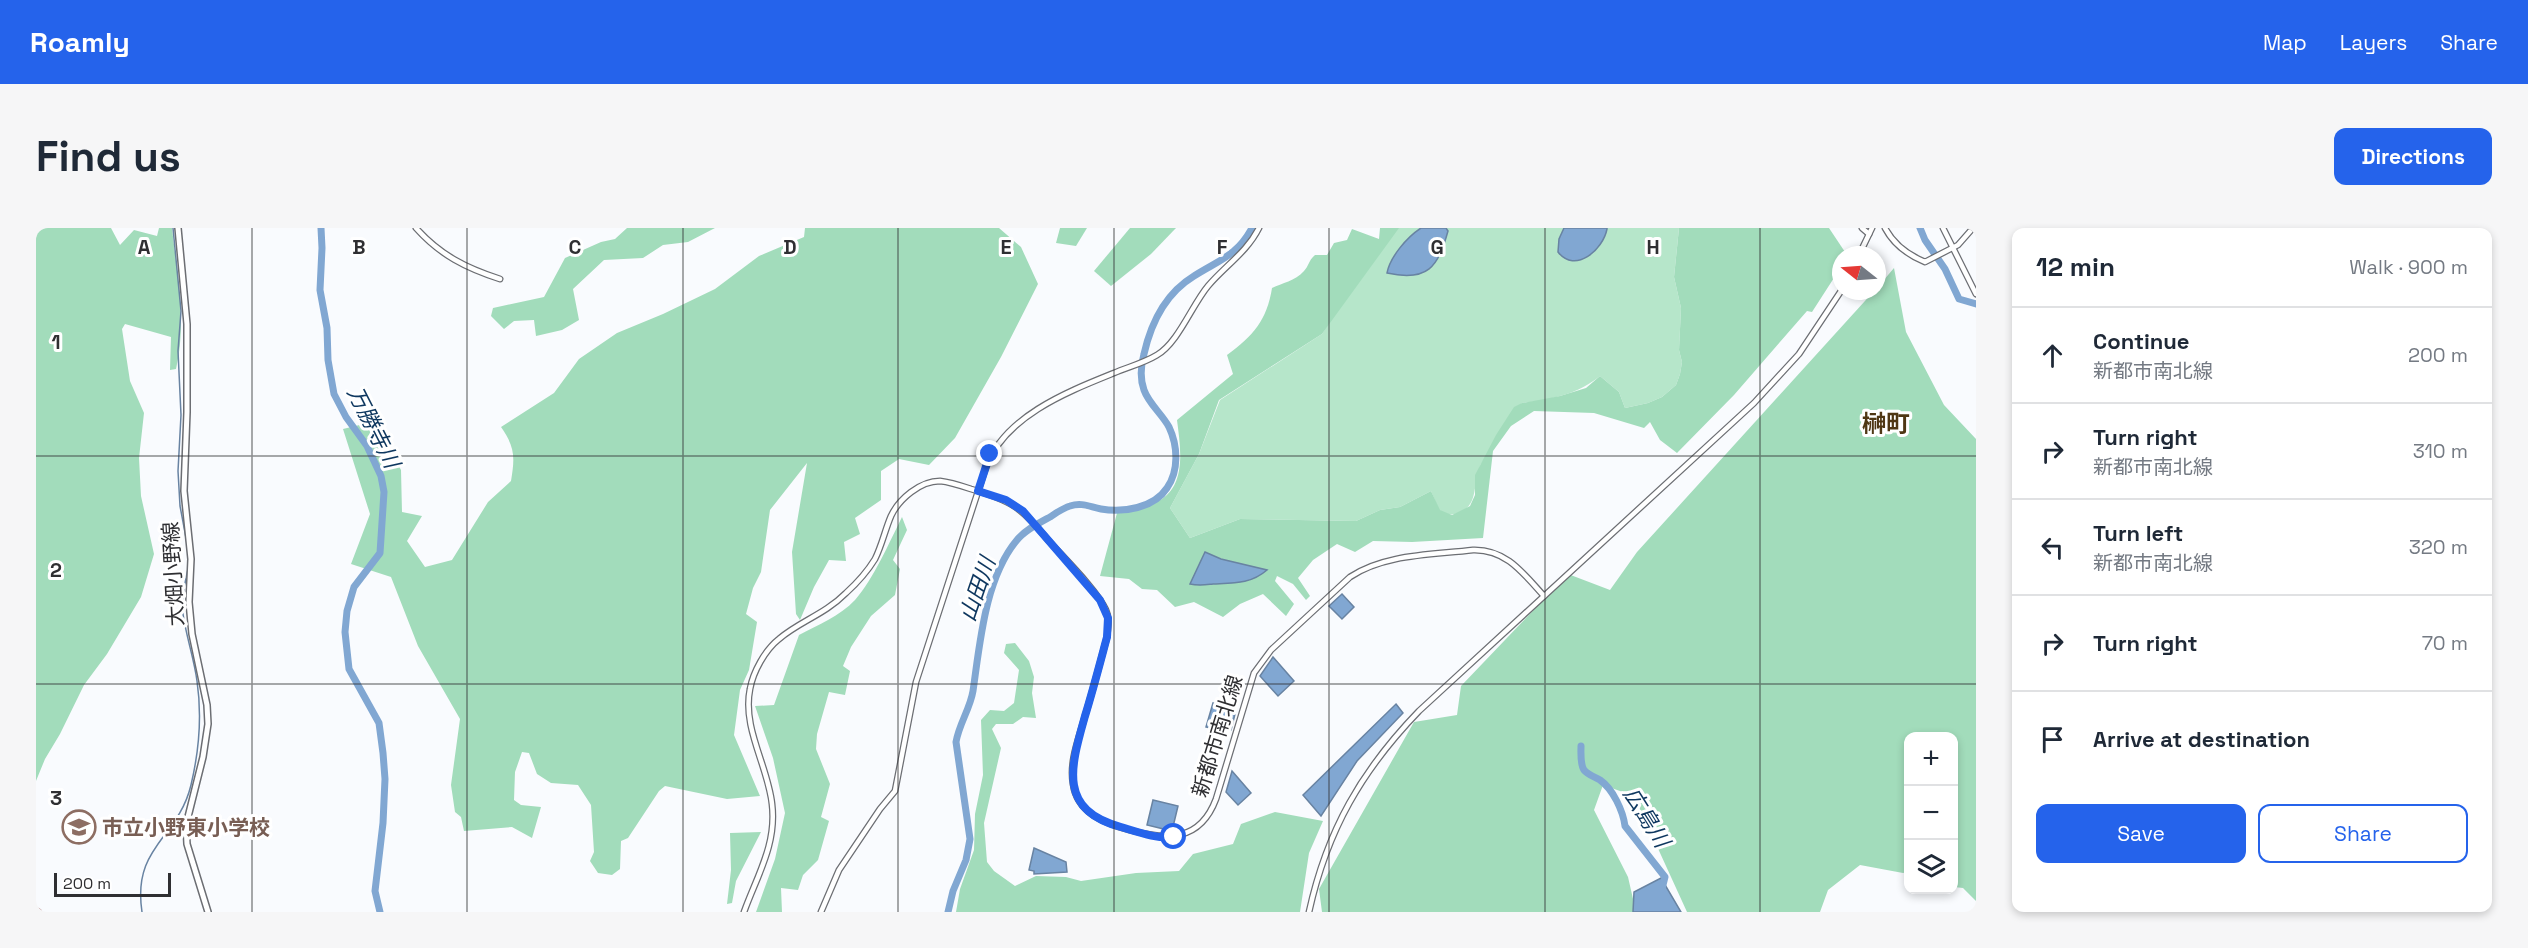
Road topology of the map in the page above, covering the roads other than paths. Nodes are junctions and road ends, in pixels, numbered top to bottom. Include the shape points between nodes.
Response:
1 (178, 228) edge
2 (416, 228) edge
3 (1259, 228) edge
4 (1862, 228) edge
5 (1885, 228) edge
6 (1943, 228) edge
7 (1973, 228) edge
8 (1871, 231) edge
9 (1864, 246) edge
10 (1953, 249) junction
11 (500, 279) dead end
12 (1976, 294) edge
13 (1835, 300) edge
14 (978, 491) junction
15 (1544, 596) junction
16 (208, 912) edge
17 (744, 912) edge
18 (821, 912) edge
19 (1309, 912) edge

1 - 16 main road, 大畑小野線 via 187,324 184,491 189,602 208,723 186,825 187,844
2 - 11 street via 452,259
3 - 14 street via 1247,247 1209,285 1167,347 1053,402 1013,426 990,454
4 - 8 street
5 - 10 street via 1895,243 1925,262
6 - 10 street
7 - 10 street
8 - 9 street
10 - 12 street
13 - 15 street via 1799,354 1754,403
14 - 15 street, 新都市南北線 via 1006,500 1030,517 1100,600 1108,618 1107,637 1073,763 1073,785 1084,808 1102,822 1158,837 1182,834 1207,817 1258,667 1286,636 1360,570 1385,562 1486,551 1512,562
14 - 17 street, 新都市南北線 via 940,481 910,492 891,517 876,558 866,572 834,605 778,639 756,670 748,706 770,787 772,827 769,850
14 - 18 street via 916,682 895,791 839,870
15 - 19 street via 1419,711 1372,765 1330,842

